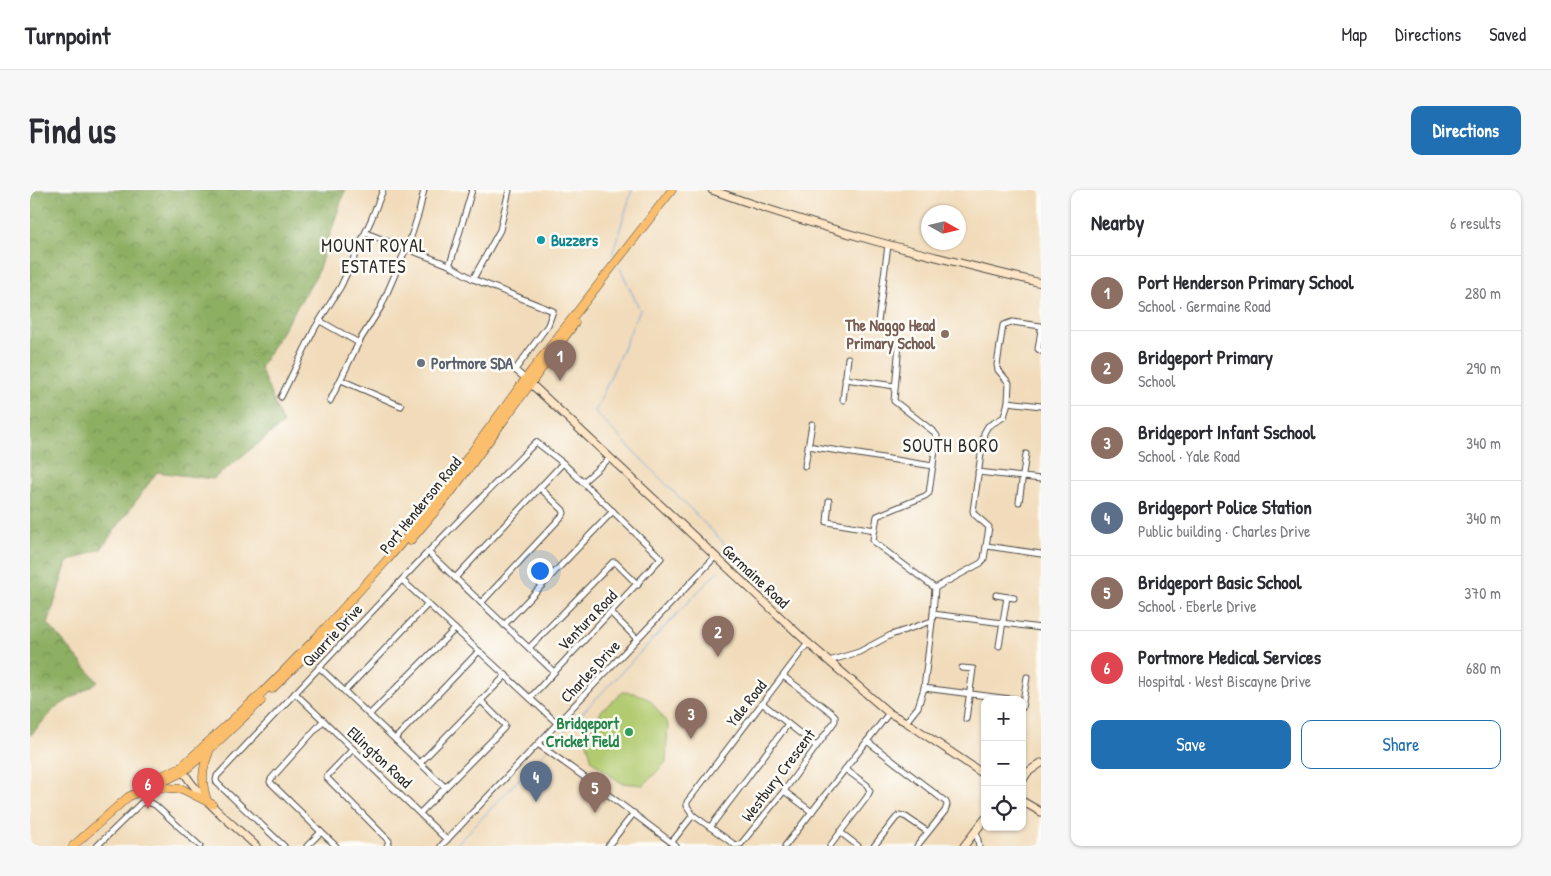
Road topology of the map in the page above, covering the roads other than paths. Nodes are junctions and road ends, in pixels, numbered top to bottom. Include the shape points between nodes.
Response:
1 (383, 190) edge
2 (424, 190) edge
3 (472, 190) edge
4 (509, 190) edge
5 (672, 190) edge
6 (677, 190) edge
7 (712, 190) edge
8 (366, 233) junction
9 (888, 245) junction
10 (406, 248) junction
11 (448, 265) junction
12 (473, 279) junction
13 (1041, 283) edge
14 (320, 322) junction
15 (1041, 328) edge
16 (359, 343) junction
17 (1041, 351) edge
18 (848, 358) dead end
19 (341, 380) junction
20 (845, 380) junction
21 (528, 381) junction
22 (895, 386) junction
23 (281, 397) dead end
24 (843, 400) dead end
25 (330, 401) dead end
26 (1008, 402) junction
27 (401, 406) dead end
28 (1041, 406) edge
29 (812, 424) dead end
30 (808, 446) junction
31 (1026, 454) dead end
32 (610, 458) junction
33 (563, 463) junction
34 (805, 466) dead end
35 (933, 466) junction
36 (978, 472) junction
37 (1023, 477) junction
38 (1041, 479) edge
39 (583, 482) junction
40 (540, 488) junction
41 (829, 501) dead end
42 (1019, 502) dead end
43 (614, 511) junction
44 (875, 530) junction
45 (986, 546) junction
46 (428, 552) junction
47 (1041, 554) edge
48 (715, 557) junction
49 (455, 578) junction
50 (402, 580) junction
51 (638, 585) junction
52 (935, 588) junction
53 (996, 596) dead end
54 (1007, 597) junction
55 (1014, 598) dead end
56 (481, 603) junction
57 (428, 604) junction
58 (610, 613) junction
59 (933, 614) junction
60 (932, 621) junction
61 (1002, 623) junction
62 (504, 624) junction
63 (1041, 628) edge
64 (455, 629) junction
65 (637, 640) junction
66 (808, 643) junction
67 (999, 646) dead end
68 (529, 648) junction
69 (479, 651) junction
70 (829, 661) junction
71 (319, 667) junction
72 (962, 668) dead end
73 (554, 672) junction
74 (506, 676) junction
75 (782, 676) junction
76 (1027, 677) dead end
77 (924, 688) junction
78 (345, 692) junction
79 (295, 693) junction
80 (970, 693) junction
81 (992, 696) edge
82 (1022, 696) edge
83 (530, 698) junction
84 (480, 701) junction
85 (762, 703) junction
86 (890, 713) junction
87 (369, 715) junction
88 (966, 719) dead end
89 (323, 721) junction
90 (906, 722) junction
91 (558, 724) junction
92 (788, 724) junction
93 (395, 739) junction
94 (867, 741) junction
95 (539, 745) junction
96 (816, 746) junction
97 (352, 749) junction
98 (209, 750) junction
99 (420, 763) junction
100 (1041, 763) edge
101 (845, 769) junction
102 (182, 770) junction
103 (981, 772) edge
104 (1026, 772) edge
105 (152, 787) junction
106 (445, 787) junction
107 (140, 791) junction
108 (784, 791) junction
109 (209, 802) junction
110 (1026, 802) edge
111 (687, 804) joint
112 (812, 812) junction
113 (1041, 812) edge
114 (420, 813) junction
115 (634, 813) junction
116 (694, 815) junction
117 (981, 824) edge
118 (711, 826) junction
119 (976, 830) junction
120 (320, 832) junction
121 (840, 832) junction
122 (928, 832) junction
123 (447, 840) junction
124 (674, 844) edge
125 (73, 846) edge
126 (97, 846) edge
127 (200, 846) edge
128 (256, 846) edge
129 (284, 846) edge
130 (307, 846) edge
131 (336, 846) edge
132 (387, 846) edge
133 (441, 846) edge
134 (608, 846) edge
135 (785, 846) edge
136 (830, 846) edge
137 (858, 846) edge
138 (874, 846) edge
139 (917, 846) edge
140 (964, 846) edge
141 (979, 846) edge

1 - 8 street
2 - 10 street via 420,212
3 - 11 street
4 - 12 street via 500,230
5 - 21 main road, Port Henderson Road
6 - 21 main road, Port Henderson Road
7 - 9 street
8 - 10 street
8 - 14 street
9 - 13 street
9 - 22 street via 878,322 899,344
10 - 11 street
10 - 16 street via 381,307
11 - 12 street
12 - 21 street via 553,311 548,325 515,370
14 - 16 street
14 - 23 street
15 - 17 street via 1038,347
15 - 26 street via 1012,322 1003,325 996,365 1009,383
16 - 19 street
18 - 20 street
19 - 25 street
19 - 27 street
20 - 22 street
20 - 24 street
21 - 32 street, Germaine Road
21 - 98 main road, Port Henderson Road via 424,525 321,641
21 - 102 main road, Port Henderson Road via 388,559 317,637
22 - 35 street via 895,403 936,434
26 - 28 street
26 - 36 street via 1004,417 985,429
29 - 30 street
30 - 34 street
30 - 35 street
31 - 37 street
32 - 39 street
32 - 48 street, Germaine Road
33 - 39 street
33 - 40 street
33 - 46 street, Quarrie Drive via 536,442
35 - 44 street via 927,495 879,514
36 - 37 street
36 - 45 street via 972,511 989,527
37 - 38 street
37 - 42 street
39 - 43 street
40 - 49 street
40 - 56 street via 564,513
41 - 44 street via 827,522
43 - 51 street, Ventura Road via 661,558
43 - 62 street
44 - 52 street via 875,543
45 - 47 street
45 - 52 street via 983,562
46 - 49 street
46 - 50 street, Quarrie Drive
48 - 65 street, Charles Drive
48 - 66 street, Germaine Road
49 - 56 street
50 - 57 street
50 - 71 street, Quarrie Drive
51 - 58 street, Ventura Road
51 - 68 street via 613,562
52 - 59 street
53 - 54 street
54 - 55 street
54 - 61 street
56 - 62 street
57 - 64 street
57 - 78 street
58 - 65 street
58 - 73 street, Ventura Road
59 - 60 street
59 - 61 street
60 - 70 street via 891,634 859,652
60 - 77 street
61 - 63 street
61 - 67 street
62 - 68 street
64 - 69 street
64 - 87 street
65 - 91 street, Charles Drive
66 - 70 street, Germaine Road
66 - 75 street, Yale Road
68 - 73 street
69 - 74 street
69 - 93 street
70 - 86 street, Germaine Road
71 - 78 street
71 - 79 street, Quarrie Drive
72 - 80 street via 973,669
73 - 83 street, Ventura Road
74 - 83 street
74 - 84 street
75 - 85 street, Yale Road
75 - 96 street, Westbury Crescent via 834,716 835,721
76 - 82 street
77 - 80 street
77 - 90 street via 918,707
78 - 87 street
79 - 89 street, Ellington Road
79 - 129 street, Quarrie Drive via 216,780
80 - 81 street
80 - 88 street
83 - 91 street
84 - 99 street
84 - 106 street via 505,726
85 - 92 street
85 - 111 street, Yale Road
86 - 90 street, Germaine Road
86 - 94 street
87 - 93 street
89 - 97 street, Ellington Road
89 - 120 street via 270,782
90 - 103 street, Germaine Road
91 - 95 street, Charles Drive
92 - 96 street
92 - 118 street
93 - 99 street
94 - 101 street
94 - 122 street via 946,802 945,811
95 - 115 street
95 - 123 street, Charles Drive
96 - 108 street, Westbury Crescent
97 - 114 street, Ellington Road
97 - 132 street via 327,778 389,841
98 - 102 main road, Port Henderson Road
98 - 109 main road via 202,778
99 - 106 street
100 - 104 street
101 - 112 street
101 - 121 street via 870,791
102 - 105 main road, Port Henderson Road
102 - 107 main road, Port Henderson Road via 152,780
102 - 109 street
105 - 107 main road, Port Henderson Road
105 - 109 main road via 182,789
106 - 114 street
107 - 125 main road, Port Henderson Road via 128,797
108 - 112 street
108 - 118 street, Westbury Crescent via 741,844 735,845
109 - 128 street
110 - 113 street
111 - 116 street, Westbury Crescent
112 - 135 street
114 - 123 street, Ellington Road
115 - 124 street
115 - 134 street
116 - 118 street, Westbury Crescent
116 - 124 street
117 - 119 street
119 - 140 street
119 - 141 street
120 - 130 street
120 - 131 street
121 - 136 street
121 - 137 street
122 - 138 street via 900,815
122 - 139 street
123 - 133 street, Charles Drive
126 - 127 street via 142,803 148,802

